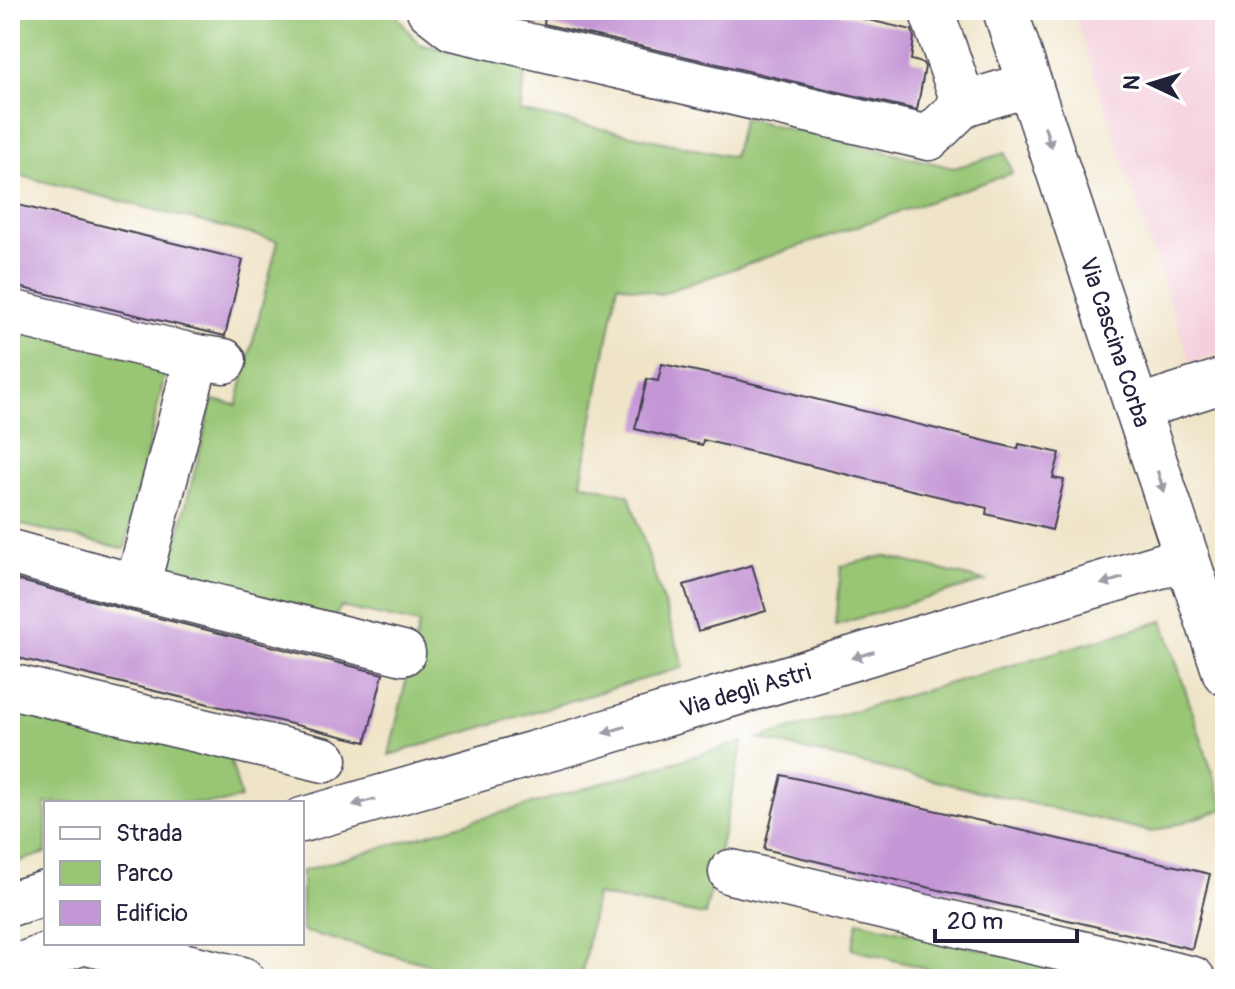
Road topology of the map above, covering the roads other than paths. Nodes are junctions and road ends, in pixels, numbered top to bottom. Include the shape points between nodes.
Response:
1 (429, 10) edge
2 (931, 10) edge
3 (1005, 10) edge
4 (1030, 84) junction
5 (964, 104) junction
6 (10, 312) edge
7 (1225, 380) edge
8 (1137, 408) junction
9 (10, 552) edge
10 (1187, 558) junction
11 (137, 587) junction
12 (403, 653) dead end
13 (1225, 673) edge
14 (10, 686) edge
15 (325, 760) dead end
16 (304, 819) edge
17 (731, 872) dead end
18 (44, 894) edge
19 (10, 904) edge
20 (76, 945) edge
21 (96, 945) edge
22 (14, 979) edge
23 (242, 979) edge
24 (1193, 979) edge

1 - 5 street via 452,28 929,138
2 - 5 street
3 - 4 street, Via Cascina Corba
4 - 5 street
4 -> 8 street, Via Cascina Corba
6 - 11 street via 212,359
7 - 8 street
8 -> 10 street, Via Cascina Corba
9 - 11 street
10 - 13 street, Via Cascina Corba
10 -> 16 street, Via degli Astri
11 - 12 street
14 - 15 street
17 - 24 street
18 - 19 street
20 - 22 street via 18,966
21 - 23 street

